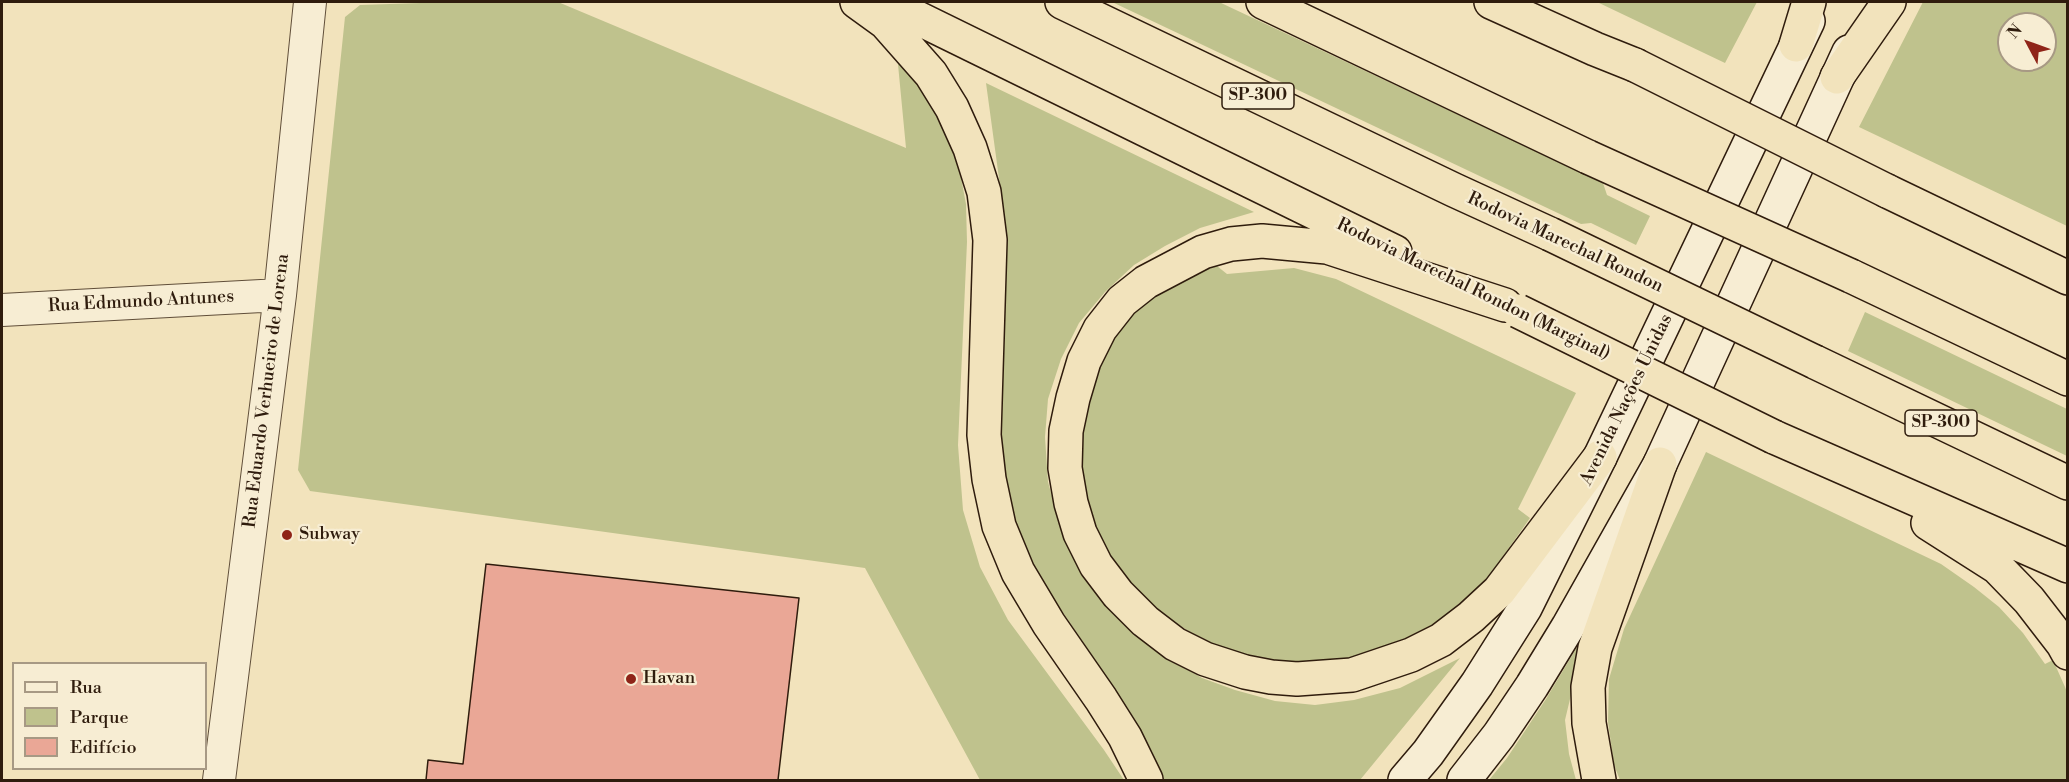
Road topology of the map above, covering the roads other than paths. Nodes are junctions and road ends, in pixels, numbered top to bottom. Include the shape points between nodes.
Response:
1 (310, 2) edge
2 (856, 2) edge
3 (885, 2) edge
4 (1062, 2) edge
5 (1263, 2) edge
6 (1491, 2) edge
7 (1523, 2) edge
8 (1809, 2) edge
9 (1817, 2) edge
10 (1873, 2) edge
11 (1889, 2) edge
12 (1796, 45) junction
13 (1595, 49) junction
14 (1837, 77) junction
15 (1951, 222) junction
16 (2067, 258) edge
17 (2067, 278) edge
18 (280, 295) junction
19 (1511, 308) junction
20 (2, 310) edge
21 (2067, 379) edge
22 (1600, 457) junction
23 (1660, 464) junction
24 (1846, 470) junction
25 (2067, 483) edge
26 (2067, 566) edge
27 (2067, 653) edge
28 (219, 780) edge
29 (1146, 780) edge
30 (1405, 780) edge
31 (1464, 780) edge
32 (1599, 780) edge

1 - 18 street, Rua Eduardo Verhueiro de Lorena
2 - 29 highway via 886,23 932,74 970,148 984,192 990,240 984,435 988,479 999,526 1018,572 1119,728
3 - 19 highway, Rodovia Marechal Rondon (Marginal)
4 - 25 highway, Rodovia Marechal Rondon / SP-300, bridge
5 - 21 highway, bridge
6 - 13 highway
7 - 13 highway
8 - 12 highway
9 - 12 main road, Avenida Nações Unidas
10 - 14 main road
11 - 14 highway
12 - 22 main road, Avenida Nações Unidas
13 - 15 highway, bridge via 1635,65
14 - 23 main road
15 - 16 highway
15 - 17 highway
18 - 20 street, Rua Edmundo Antunes
18 - 28 street, Rua Eduardo Verhueiro de Lorena
19 - 22 highway via 1327,247 1262,241 1203,252 1146,282 1122,301 1100,329 1084,361 1066,431 1065,468 1071,503 1096,565 1145,621 1175,644 1205,659 1271,677 1352,675 1411,655 1441,640 1471,617 1499,591
19 - 24 highway, Rodovia Marechal Rondon (Marginal), bridge
22 - 30 main road, Avenida Nações Unidas via 1525,608 1477,684
23 - 31 main road via 1532,686
23 - 32 highway via 1595,648 1588,687 1589,723
24 - 26 highway, Rodovia Marechal Rondon (Marginal)
24 - 27 highway via 1997,567 2029,600

